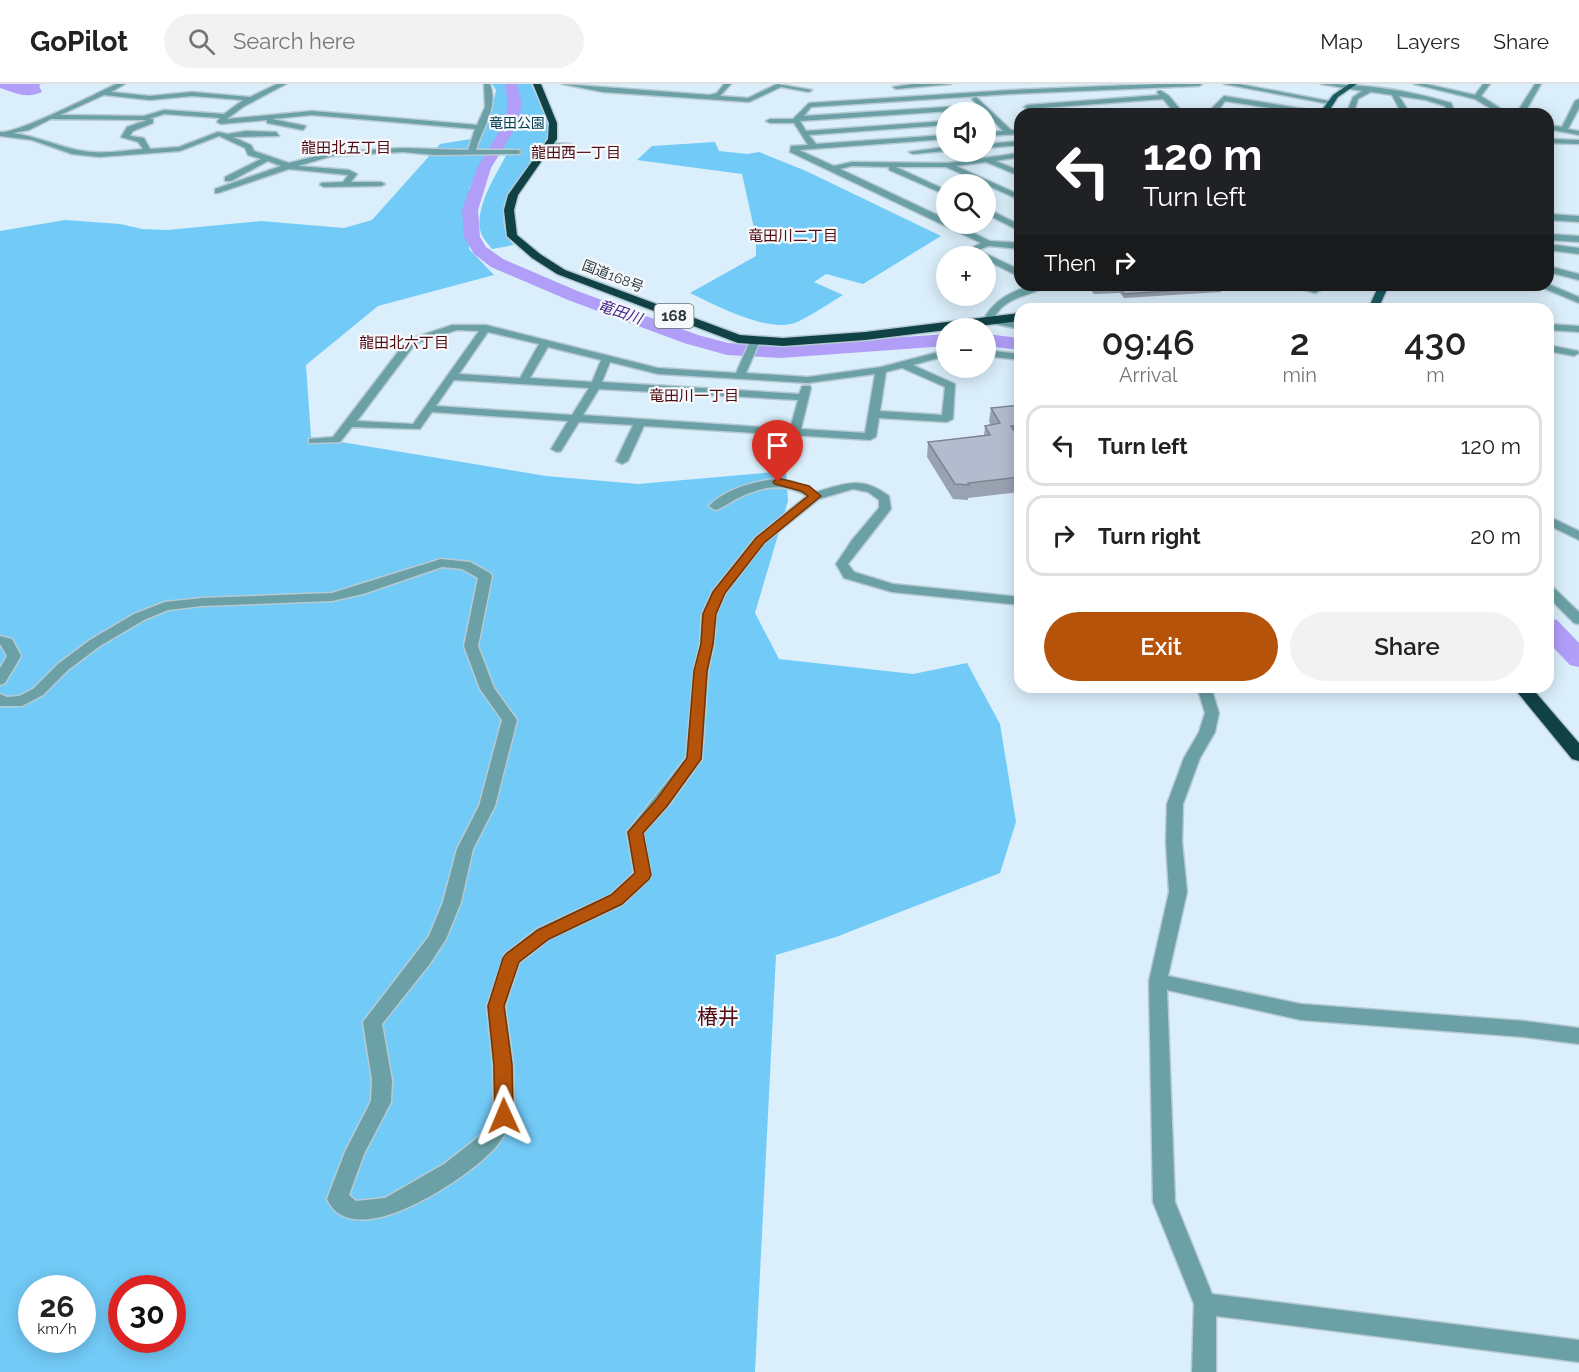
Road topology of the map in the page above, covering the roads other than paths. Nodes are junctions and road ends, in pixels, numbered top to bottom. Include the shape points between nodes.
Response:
1 (122, 84) edge
2 (283, 84) edge
3 (487, 84) edge
4 (537, 84) edge
5 (565, 84) edge
6 (653, 84) edge
7 (728, 84) edge
8 (948, 84) edge
9 (1002, 84) edge
10 (1199, 84) edge
11 (1227, 84) edge
12 (1324, 84) edge
13 (1382, 84) edge
14 (1417, 84) edge
15 (1486, 84) edge
16 (1538, 84) edge
17 (1352, 85) edge
18 (1435, 85) edge
19 (895, 86) edge
20 (1154, 86) junction
21 (215, 88) dead end
22 (1370, 90) junction
23 (644, 92) junction
24 (105, 93) junction
25 (1012, 93) junction
26 (972, 95) junction
27 (1395, 95) junction
28 (205, 96) junction
29 (783, 96) dead end
30 (1167, 97) junction
31 (1477, 97) junction
32 (709, 98) junction
33 (250, 99) junction
34 (906, 99) junction
35 (870, 101) junction
36 (1579, 101) edge
37 (978, 102) edge
38 (1330, 102) junction
39 (1050, 106) joint
40 (1028, 107) joint
41 (1175, 108) edge
42 (1217, 108) edge
43 (1283, 108) edge
44 (1326, 108) edge
45 (1352, 108) edge
46 (1403, 108) edge
47 (1449, 108) edge
48 (1495, 108) edge
49 (1524, 108) edge
50 (936, 110) edge
51 (878, 113) junction
52 (48, 117) junction
53 (145, 118) junction
54 (376, 118) junction
55 (224, 119) junction
56 (252, 119) junction
57 (996, 119) edge
58 (796, 120) junction
59 (770, 121) dead end
60 (936, 124) edge
61 (889, 126) junction
62 (479, 127) junction
63 (303, 128) dead end
64 (371, 128) dead end
65 (1554, 128) edge
66 (1564, 130) junction
67 (805, 133) junction
68 (1009, 133) junction
69 (1014, 133) edge
70 (1579, 133) edge
71 (0, 134) edge
72 (218, 134) junction
73 (276, 134) dead end
74 (996, 134) edge
75 (229, 136) junction
76 (936, 138) edge
77 (902, 140) junction
78 (1554, 141) edge
79 (1579, 142) edge
80 (1014, 144) edge
81 (548, 145) junction
82 (996, 145) edge
83 (571, 146) dead end
84 (813, 146) junction
85 (147, 150) junction
86 (936, 150) edge
87 (472, 151) junction
88 (518, 152) dead end
89 (914, 152) junction
90 (1014, 156) edge
91 (268, 158) junction
92 (996, 159) edge
93 (972, 162) edge
94 (993, 162) edge
95 (887, 165) junction
96 (948, 165) junction
97 (289, 166) junction
98 (925, 166) junction
99 (836, 168) junction
100 (1014, 171) edge
101 (248, 179) junction
102 (222, 181) dead end
103 (346, 184) junction
104 (381, 184) dead end
105 (324, 185) dead end
106 (263, 186) dead end
107 (936, 188) edge
108 (998, 188) joint
109 (218, 191) dead end
110 (1014, 195) edge
111 (927, 205) dead end
112 (917, 207) junction
113 (936, 217) edge
114 (996, 217) edge
115 (1554, 217) edge
116 (1579, 219) edge
117 (1014, 225) edge
118 (970, 234) edge
119 (1554, 237) edge
120 (1579, 239) edge
121 (988, 243) junction
122 (1014, 245) edge
123 (981, 246) edge
124 (1554, 248) edge
125 (1579, 250) edge
126 (996, 262) edge
127 (1554, 270) edge
128 (1014, 271) edge
129 (1579, 277) edge
130 (1554, 290) edge
131 (1028, 291) edge
132 (1579, 300) edge
133 (1014, 317) edge
134 (989, 318) edge
135 (996, 319) edge
136 (996, 322) edge
137 (1014, 325) edge
138 (936, 327) edge
139 (1554, 327) edge
140 (486, 328) junction
141 (1579, 329) edge
142 (545, 343) junction
143 (753, 344) junction
144 (1554, 349) edge
145 (1574, 353) dead end
146 (996, 354) edge
147 (936, 356) edge
148 (1014, 356) edge
149 (607, 357) junction
150 (903, 364) junction
151 (881, 370) junction
152 (742, 371) junction
153 (452, 377) junction
154 (808, 380) junction
155 (523, 381) junction
156 (596, 385) junction
157 (803, 398) junction
158 (431, 409) junction
159 (874, 414) junction
160 (577, 418) junction
161 (640, 422) junction
162 (349, 424) junction
163 (795, 432) junction
164 (313, 441) dead end
165 (557, 449) dead end
166 (622, 461) dead end
167 (815, 496) junction
168 (715, 506) dead end
169 (1554, 523) edge
170 (1579, 536) edge
171 (1554, 596) edge
172 (1014, 600) edge
173 (1579, 620) edge
174 (0, 640) edge
175 (0, 680) edge
176 (1206, 693) edge
177 (1527, 693) edge
178 (0, 699) edge
179 (1579, 755) edge
180 (1158, 981) junction
181 (1579, 1036) edge
182 (1205, 1304) junction
183 (1579, 1351) edge
184 (1204, 1372) edge

1 - 24 street
2 - 33 street
3 - 62 street via 488,113
4 - 81 highway via 554,130
5 - 23 street
6 - 23 street
7 - 32 street
8 - 19 street
9 - 25 street
10 - 20 street
11 - 38 street
12 - 17 street
13 - 22 street
14 - 18 street
15 - 31 street
16 - 49 street
17 - 22 street
17 - 38 main road
18 - 31 street
19 - 34 street
20 - 25 street
20 - 30 street
21 - 28 street via 218,90
22 - 27 street
22 - 45 street via 1355,98
23 - 32 street
24 - 28 street via 158,99 186,94
24 - 52 street
25 - 26 street
25 - 40 street
26 - 34 street
26 - 37 street
27 - 46 street
27 - 47 street via 1442,102
28 - 33 street
29 - 32 street via 812,90 780,85 749,100
30 - 39 street
30 - 41 street
31 - 48 street
33 - 55 street
34 - 35 street
35 - 51 street
35 - 58 street via 809,105
36 - 66 street
38 - 44 main road
39 - 40 street
42 - 43 street via 1224,99
50 - 51 street
51 - 58 street
51 - 61 street
52 - 53 street
52 - 71 street
53 - 55 street via 164,112
53 - 85 street via 150,122 130,129 126,137 141,140
54 - 56 street via 312,113
54 - 62 street
54 - 64 street
55 - 56 street
55 - 72 street
56 - 63 street
57 - 68 street
58 - 59 street
58 - 67 street
60 - 61 street
61 - 67 street
61 - 77 street
62 - 87 street
65 - 66 street
66 - 70 street
67 - 84 street
68 - 69 street
68 - 74 street
71 - 85 street via 33,138 82,154
72 - 75 street
72 - 85 street via 180,149
73 - 75 street
75 - 91 street via 251,153
76 - 77 street
77 - 84 street
77 - 89 street
78 - 79 street
80 - 82 street
81 - 83 street
81 - 143 highway, 国道168号 / 168 via 513,195 509,210 512,236 561,272
84 - 99 street via 793,150
86 - 89 street
87 - 88 street
87 - 97 street via 332,154
89 - 98 street
90 - 92 street
91 - 97 street
91 - 102 street
93 - 96 street
94 - 100 street
95 - 98 street
95 - 99 street via 852,164
95 - 107 street
96 - 98 street
96 - 108 street
97 - 101 street
97 - 103 street via 301,172 349,172 353,174
99 - 112 street
101 - 106 street
101 - 109 street
103 - 104 street
103 - 105 street
108 - 110 street
111 - 112 street
112 - 113 street
114 - 117 street
115 - 116 street
118 - 121 street
119 - 120 street
121 - 122 street
121 - 123 street
124 - 125 street
126 - 128 street
127 - 129 street
130 - 132 street
131 - 134 street via 993,308
133 - 135 highway, 国道168号 / 168
136 - 137 street
138 - 143 highway, 国道168号 / 168
139 - 141 street
140 - 142 street
140 - 153 street
140 - 162 street via 456,327 411,342
142 - 149 street
142 - 155 street
143 - 152 street
144 - 145 street
146 - 148 street
147 - 150 street
149 - 152 street via 658,371
149 - 156 street
150 - 151 street
150 - 159 street via 951,386 947,419
151 - 154 street
151 - 159 street
152 - 154 street
153 - 155 street
153 - 158 street
154 - 157 street
155 - 156 street
156 - 157 street
156 - 160 street
157 - 163 street
158 - 160 street
158 - 162 street via 416,427
159 - 163 street via 870,437
160 - 161 street
160 - 165 street
161 - 163 street
161 - 166 street
162 - 164 street via 336,440
167 - 168 street via 805,489 778,482 736,492
167 - 172 street via 853,485 872,489 885,499 885,509 842,564 849,575 892,588
167 - 178 street via 760,540 719,592 709,614 694,759 635,832 643,875 616,900 543,934 512,958 496,1006 504,1116 488,1141 451,1171 388,1207 353,1211 337,1198 381,1102 382,1080 372,1022 437,939 452,902 465,849 487,806 510,720 487,689 471,646 485,576 465,565 441,563 332,597 165,606 95,643 38,692 22,701
169 - 170 street
171 - 173 street
174 - 175 street via 7,642 14,656
176 - 180 street via 1212,713 1207,732 1192,758 1175,804 1178,892
177 - 179 highway
180 - 181 street via 1301,1012
180 - 182 street via 1164,1202
182 - 183 street
182 - 184 street

